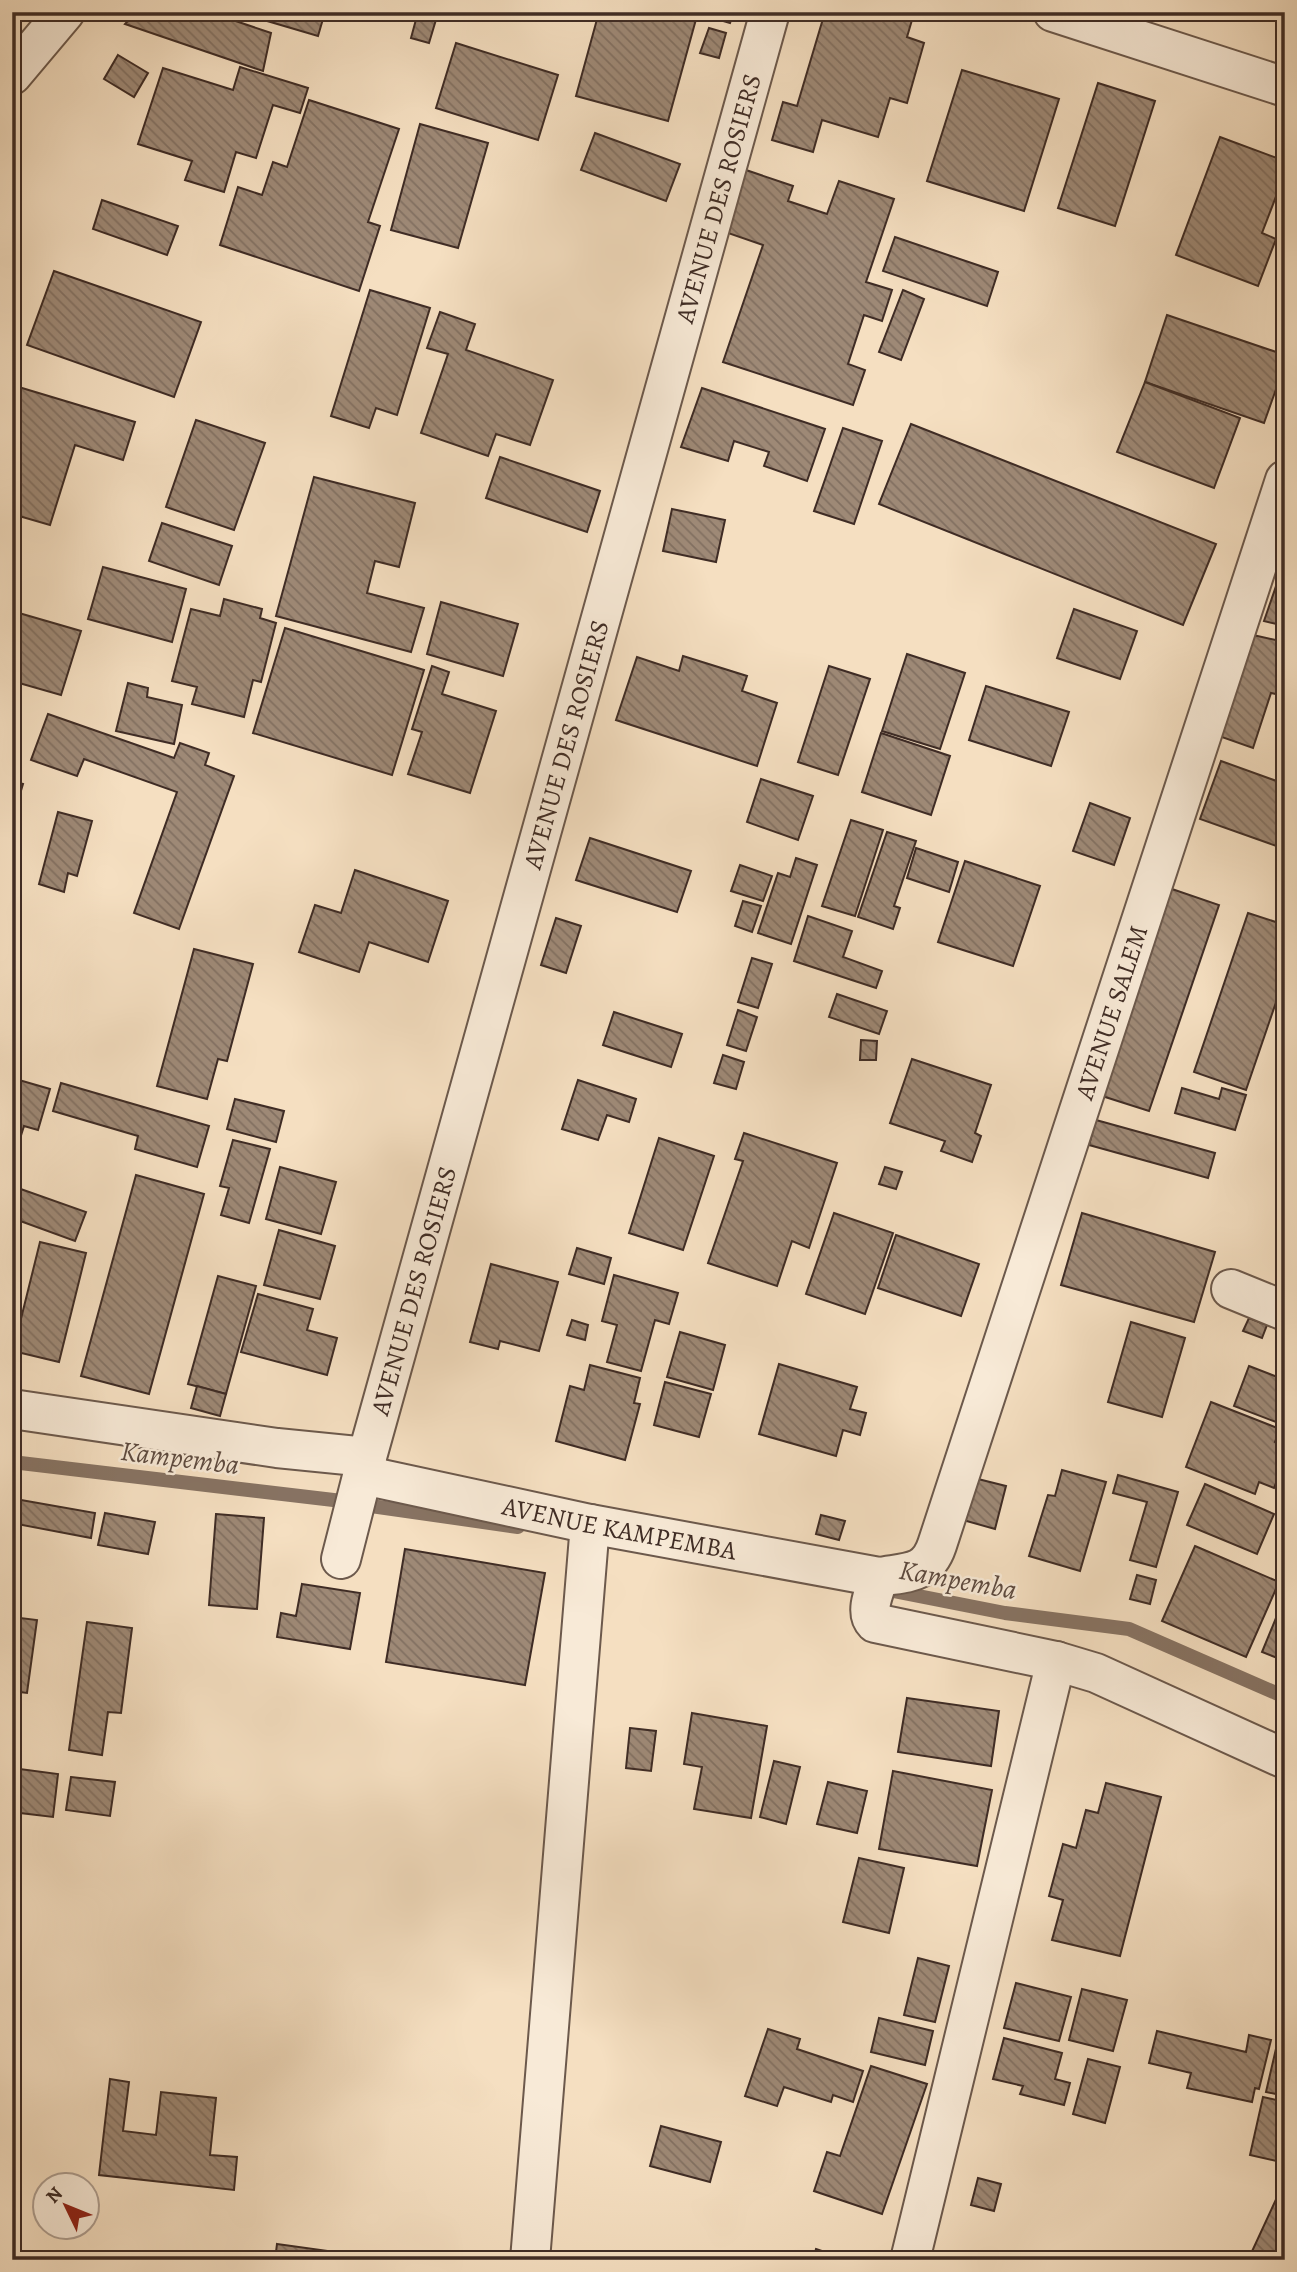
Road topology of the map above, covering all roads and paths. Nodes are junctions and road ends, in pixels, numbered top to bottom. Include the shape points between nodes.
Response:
1 (65, 12) edge
2 (770, 12) edge
3 (1053, 12) edge
4 (12, 75) edge
5 (1285, 87) edge
6 (1285, 480) edge
7 (1231, 1289) dead end
8 (1285, 1311) edge
9 (12, 1409) edge
10 (355, 1505) junction
11 (937, 1545) joint
12 (587, 1546) junction
13 (874, 1593) junction
14 (1056, 1661) junction
15 (1285, 1759) edge
16 (530, 2260) edge
17 (910, 2260) edge

1 - 4 street
2 - 10 street, AVENUE DES ROSIERS
3 - 5 street
6 - 11 street, AVENUE SALEM
7 - 8 street
9 - 10 street, AVENUE KAMPEMBA via 277,1448
10 - 12 street, AVENUE KAMPEMBA
11 - 13 street, AVENUE KAMPEMBA via 928,1564
12 - 13 street, AVENUE KAMPEMBA
12 - 16 street
13 - 14 street, AVENUE KAMPEMBA via 874,1623
14 - 15 street, AVENUE KAMPEMBA via 1096,1673
14 - 17 street

